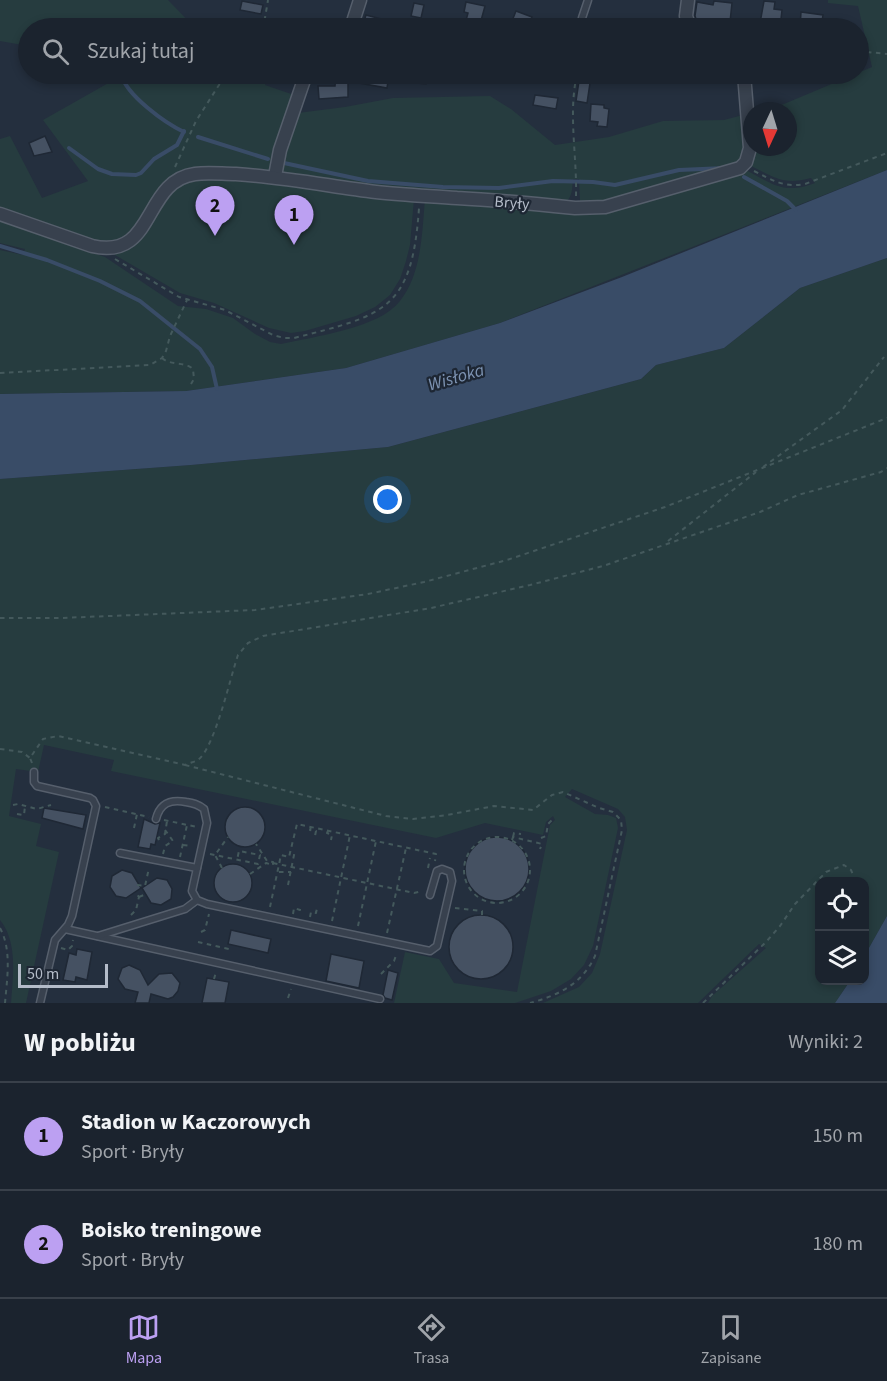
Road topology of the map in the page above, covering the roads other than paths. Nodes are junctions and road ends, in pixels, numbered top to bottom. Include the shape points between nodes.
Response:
1 (360, 0) edge
2 (588, 0) edge
3 (688, 0) edge
4 (354, 18) edge
5 (582, 18) dead end
6 (687, 18) edge
7 (303, 84) edge
8 (745, 84) edge
9 (275, 176) junction
10 (0, 214) edge
11 (34, 772) road end
12 (156, 819) dead end
13 (120, 853) dead end
14 (197, 868) junction
15 (430, 895) dead end
16 (196, 900) junction
17 (65, 929) junction
18 (98, 936) junction
19 (380, 999) dead end
20 (40, 1003) edge

1 - 4 street
2 - 5 lane
3 - 6 street
7 - 9 street
8 - 9 street, Bryły via 750,148 740,168 596,208 377,192
9 - 10 street, Bryły via 192,174 170,187 132,240 111,248 92,246
11 - 17 lane via 37,786 90,798 96,805 72,916
12 - 14 lane via 162,806 170,801 202,807 207,823
13 - 14 lane
14 - 16 lane via 192,891
15 - 16 lane via 437,871 450,872 452,881 436,948 427,951
16 - 18 lane via 185,909
17 - 18 lane
17 - 20 lane via 55,940
18 - 19 lane

